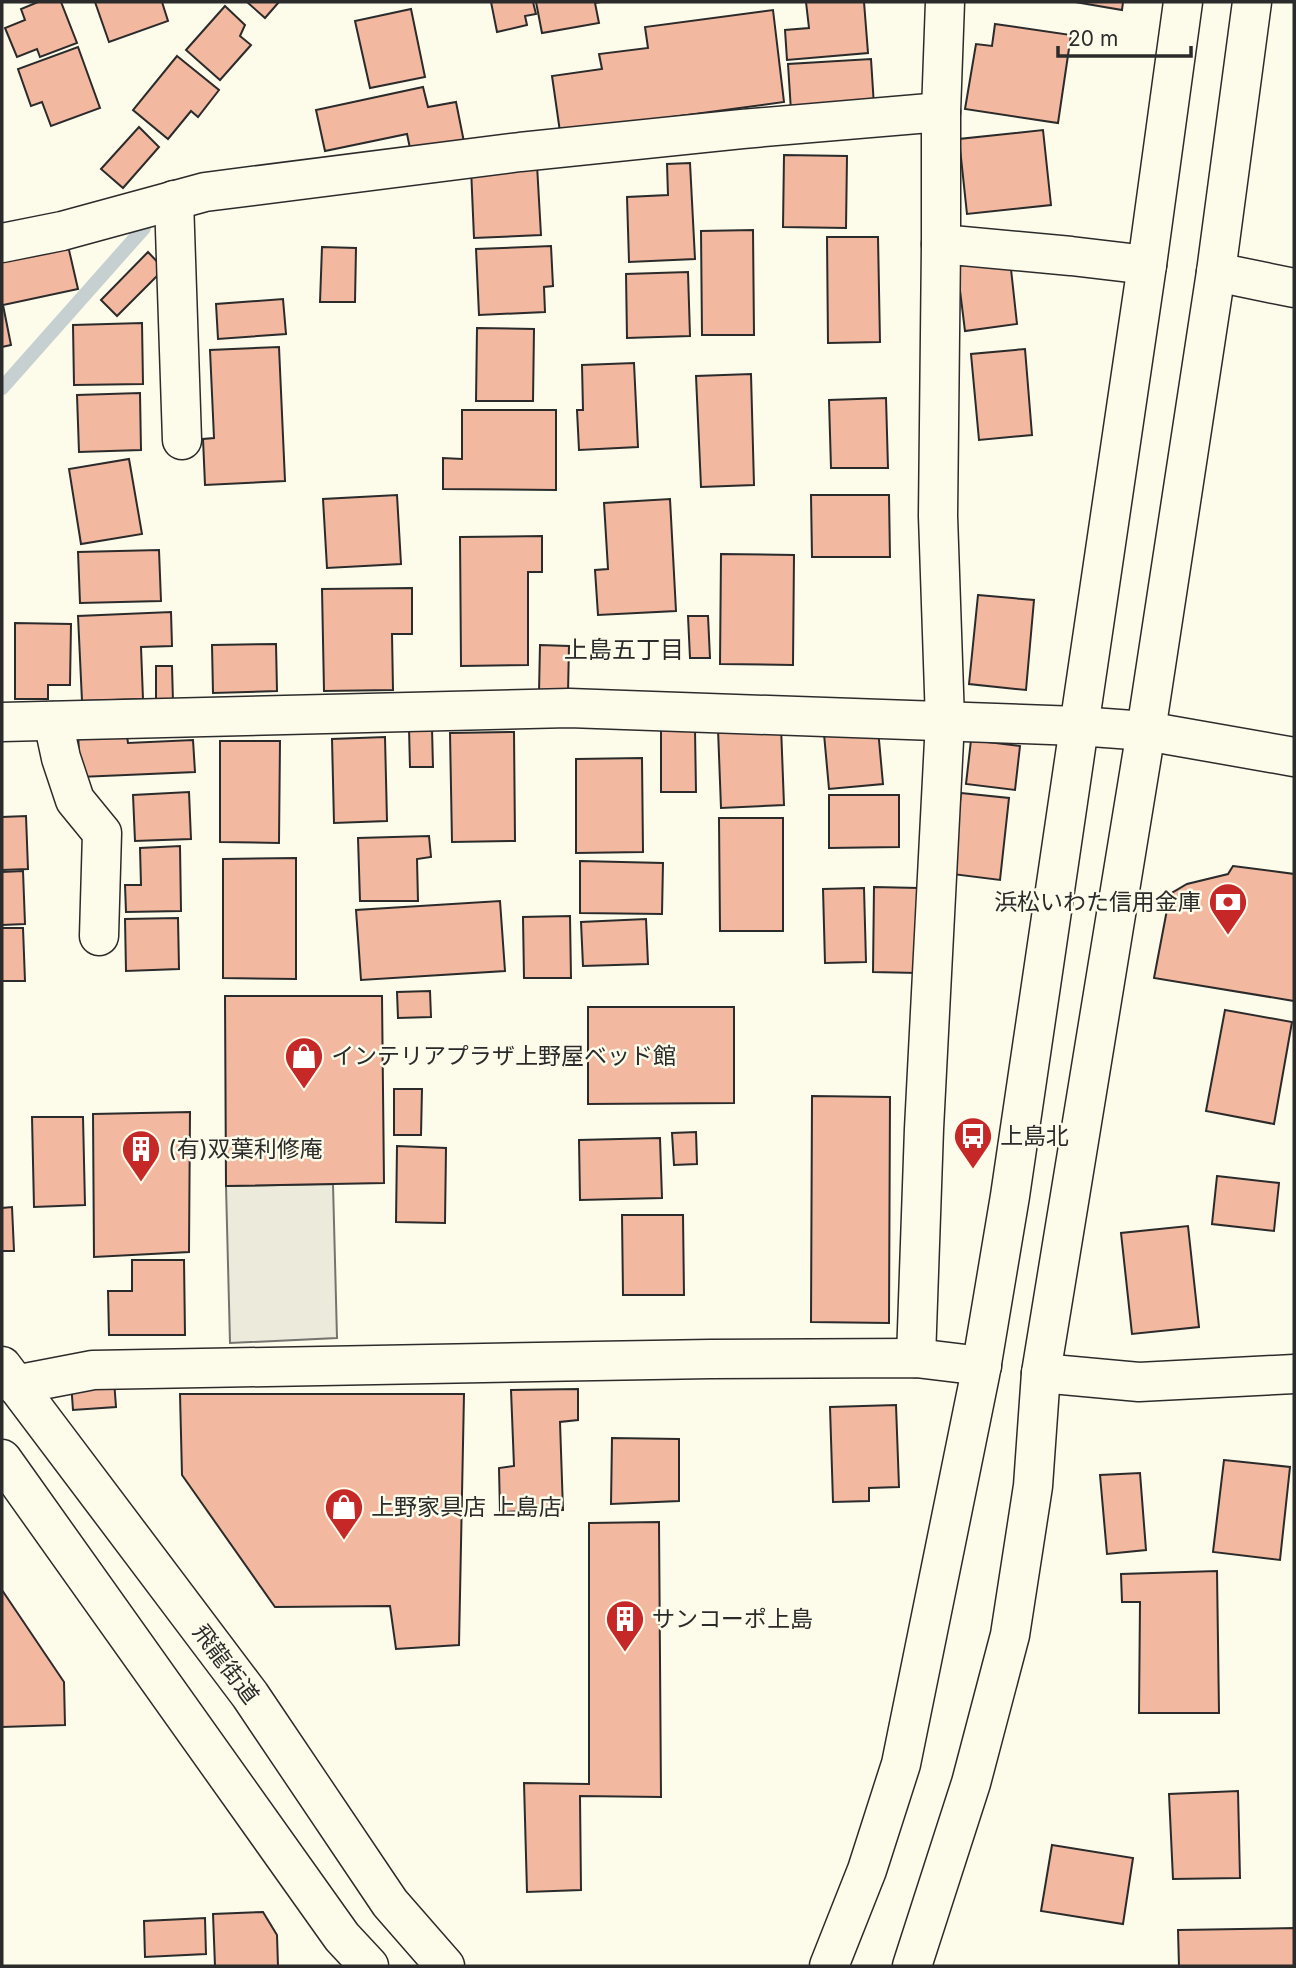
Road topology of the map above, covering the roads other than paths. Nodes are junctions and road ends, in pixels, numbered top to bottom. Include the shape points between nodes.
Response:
1 (945, 2) edge
2 (1183, 2) edge
3 (1252, 2) edge
4 (941, 112) junction
5 (174, 200) junction
6 (2, 243) edge
7 (941, 244) junction
8 (1147, 265) junction
9 (1216, 272) junction
10 (1294, 288) edge
11 (182, 440) dead end
12 (53, 721) junction
13 (944, 721) junction
14 (2, 722) edge
15 (1078, 726) junction
16 (1146, 731) junction
17 (1294, 757) edge
18 (99, 936) dead end
19 (916, 1358) junction
20 (982, 1366) junction
21 (1041, 1373) junction
22 (1294, 1374) edge
23 (8, 1376) edge
24 (2, 1459) edge
25 (369, 1966) edge
26 (445, 1966) edge
27 (829, 1966) edge
28 (912, 1966) edge

1 - 4 main road
2 - 8 main road
3 - 9 main road
4 - 5 main road via 520,152 205,192
4 - 7 main road
5 - 6 main road
5 - 11 main road
7 - 8 main road
7 - 13 main road via 938,516
8 - 15 main road
9 - 10 main road
9 - 16 main road
12 - 13 main road via 569,708
12 - 14 main road
12 - 18 main road via 75,800 102,833
13 - 15 main road
13 - 19 main road
15 - 16 main road
15 - 20 main road
16 - 17 main road
16 - 21 main road
19 - 20 main road
19 - 23 main road via 93,1370
20 - 27 main road via 901,1764 867,1870
21 - 22 main road via 1139,1382
21 - 28 main road via 1033,1486 1010,1635 971,1783
23 - 26 main road, 飛龍街道 via 250,1695 390,1903
24 - 25 main road via 342,1937

